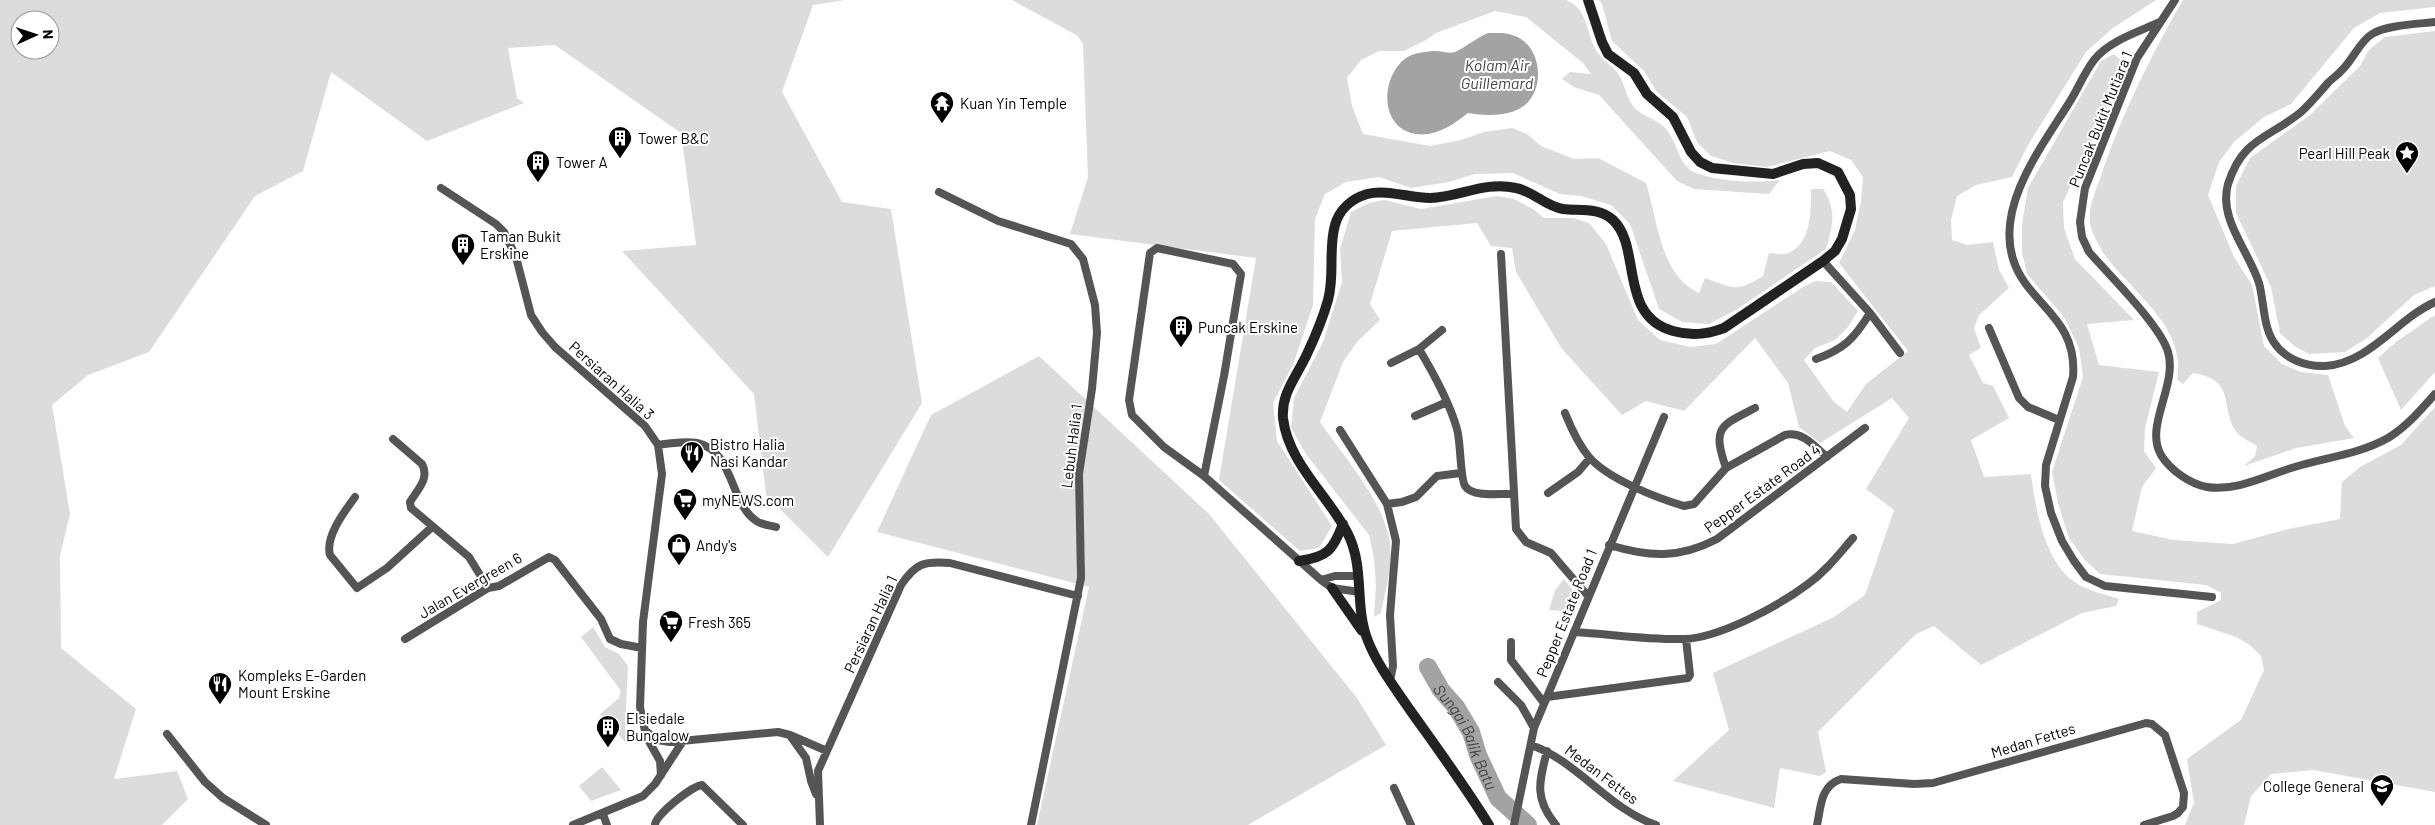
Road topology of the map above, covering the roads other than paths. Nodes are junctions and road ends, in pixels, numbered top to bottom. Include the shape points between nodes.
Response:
1 (1588, 0) edge
2 (2175, 0) edge
3 (2160, 22) junction
4 (2435, 22) edge
5 (441, 188) dead end
6 (939, 192) dead end
7 (1502, 254) dead end
8 (1823, 261) junction
9 (2435, 302) edge
10 (1870, 313) junction
11 (1989, 328) dead end
12 (1442, 330) dead end
13 (1419, 349) junction
14 (1900, 353) dead end
15 (1816, 359) dead end
16 (1391, 363) dead end
17 (2435, 394) edge
18 (1447, 402) junction
19 (1755, 408) dead end
20 (1564, 413) dead end
21 (1415, 416) dead end
22 (1664, 417) dead end
23 (2059, 420) junction
24 (1865, 428) dead end
25 (1340, 430) dead end
26 (393, 439) dead end
27 (658, 445) junction
28 (1827, 457) junction
29 (1590, 458) junction
30 (1726, 468) junction
31 (1461, 474) junction
32 (1204, 476) junction
33 (1634, 486) junction
34 (1548, 493) dead end
35 (1513, 494) junction
36 (355, 497) dead end
37 (1387, 504) junction
38 (1342, 524) junction
39 (432, 526) junction
40 (776, 527) dead end
41 (1853, 538) dead end
42 (1609, 545) junction
43 (1299, 561) junction
44 (1359, 576) junction
45 (1320, 580) junction
46 (488, 588) junction
47 (1332, 588) junction
48 (1360, 592) junction
49 (1078, 596) junction
50 (1588, 596) junction
51 (2212, 597) dead end
52 (1574, 632) junction
53 (1367, 638) junction
54 (1686, 639) junction
55 (405, 640) dead end
56 (1511, 642) dead end
57 (642, 648) junction
58 (1390, 681) junction
59 (1498, 682) dead end
60 (1545, 700) junction
61 (643, 725) junction
62 (1534, 728) junction
63 (168, 734) dead end
64 (790, 735) junction
65 (683, 741) junction
66 (1531, 745) junction
67 (1547, 750) junction
68 (827, 752) junction
69 (661, 775) junction
70 (1394, 788) dead end
71 (818, 801) junction
72 (603, 814) junction
73 (1643, 823) edge
74 (266, 825) edge
75 (573, 825) edge
76 (607, 825) edge
77 (655, 825) edge
78 (743, 825) edge
79 (820, 825) edge
80 (1031, 825) edge
81 (1411, 825) edge
82 (1489, 825) edge
83 (1514, 825) edge
84 (1556, 825) edge
85 (1656, 825) edge
86 (1817, 825) edge
87 (2144, 825) edge

1 - 8 main road via 1608,54 1634,73 1648,94 1674,117 1690,152 1700,162 1712,168 1773,174 1803,164 1818,163 1838,172 1850,195 1851,209 1842,239 1835,251
2 - 3 street, Puncak Bukit Mutiara 1
3 - 17 street, Puncak Bukit Mutiara 1 via 2137,58 2123,89 2085,188 2080,222 2082,237 2090,252 2157,330 2169,353 2170,375 2156,432 2157,444 2166,463 2200,486 2234,486 2367,448 2408,424
3 - 23 street via 2111,46 2095,59 2030,164 2017,194 2010,238 2012,258 2020,278 2062,328 2074,362 2073,377
4 - 9 street via 2381,30 2364,40 2341,72 2301,112 2245,150 2234,168 2225,196 2232,225 2258,280 2273,341 2292,359 2309,366 2341,362 2371,348 2415,312
5 - 27 street, Persiaran Halia 3 via 504,232 516,257 531,315 542,332 555,348 645,426
6 - 49 street, Lebuh Halia 1 via 998,221 1071,244 1083,259 1095,305 1097,333 1079,474 1081,578
7 - 35 street
8 - 10 street
8 - 38 main road via 1724,328 1706,334 1683,334 1655,323 1645,313 1620,229 1604,214 1594,210 1562,209 1523,190 1503,186 1474,188 1433,198 1366,194 1353,201 1338,215 1332,241 1332,273 1327,301 1284,403 1287,437 1293,450
10 - 14 street
10 - 15 street via 1857,334 1837,351
11 - 23 street via 2019,398 2028,407
12 - 13 street
13 - 16 street
13 - 18 street
18 - 21 street
18 - 31 street via 1462,452
19 - 30 street via 1725,424 1720,431 1719,442
20 - 29 street
22 - 33 street, Pepper Estate Road 1
23 - 51 street via 2046,465 2045,486 2062,540 2086,577 2105,586
24 - 28 street, Pepper Estate Road 4
25 - 37 street
26 - 39 street via 425,469 424,480 410,505
27 - 40 street via 690,442 713,450 752,518
27 - 57 street, Persiaran Halia 3 via 662,474
28 - 30 street via 1794,433
28 - 42 street, Pepper Estate Road 4 via 1717,539 1700,548 1654,556
29 - 33 street via 1609,474
29 - 34 street via 1578,472
30 - 33 street via 1694,504 1684,506
31 - 35 street via 1465,486 1472,492
31 - 37 street via 1437,476 1416,496
32 - 32 street via 1164,447 1132,415 1129,400 1150,253 1157,248 1233,264 1241,274
32 - 43 street
33 - 42 street, Pepper Estate Road 1
35 - 50 street via 1516,529 1520,537 1551,553
36 - 39 street via 328,550 357,588 387,568
37 - 58 street via 1396,541 1390,615 1393,666
38 - 43 main road via 1331,549 1313,559
38 - 44 main road via 1354,548
39 - 46 street via 469,557
41 - 54 street via 1808,584 1734,625
42 - 50 street, Pepper Estate Road 1
43 - 45 street
44 - 45 street
44 - 48 main road
45 - 47 street
46 - 55 street, Jalan Evergreen 6
46 - 57 street, Jalan Evergreen 6 via 499,586 549,557 555,560 601,619 610,639
47 - 48 street
47 - 53 main road
48 - 53 main road via 1362,624
49 - 68 street, Persiaran Halia 1 via 950,563 922,564 912,569 901,585
49 - 80 street, Lebuh Halia 1
50 - 52 street, Pepper Estate Road 1
52 - 54 street
52 - 60 street, Pepper Estate Road 1
53 - 58 main road
54 - 60 street via 1688,678
56 - 60 street via 1511,660
57 - 61 street, Persiaran Halia 3 via 640,708
58 - 82 main road
59 - 62 street via 1522,705
60 - 62 street, Pepper Estate Road 1
61 - 65 street via 657,740
61 - 69 street, Persiaran Halia 3 via 660,761
62 - 66 street, Pepper Estate Road 1
63 - 74 street via 205,782 222,798
64 - 65 street via 772,732
64 - 68 street
64 - 71 street via 806,758
65 - 69 street
66 - 67 street, Medan Fettes
66 - 83 street, Pepper Estate Road 1
67 - 73 street, Medan Fettes
67 - 84 street via 1539,791 1546,813
68 - 71 street, Persiaran Halia 1 via 818,772
69 - 72 street via 644,796
70 - 81 street
71 - 79 street, Persiaran Halia 1
72 - 75 street
72 - 76 street
73 - 85 street, Medan Fettes
77 - 78 street via 658,815 702,785
86 - 87 street, Medan Fettes via 1827,787 1841,779 1933,783 2146,723 2160,728 2164,735 2184,793 2183,807 2178,813

